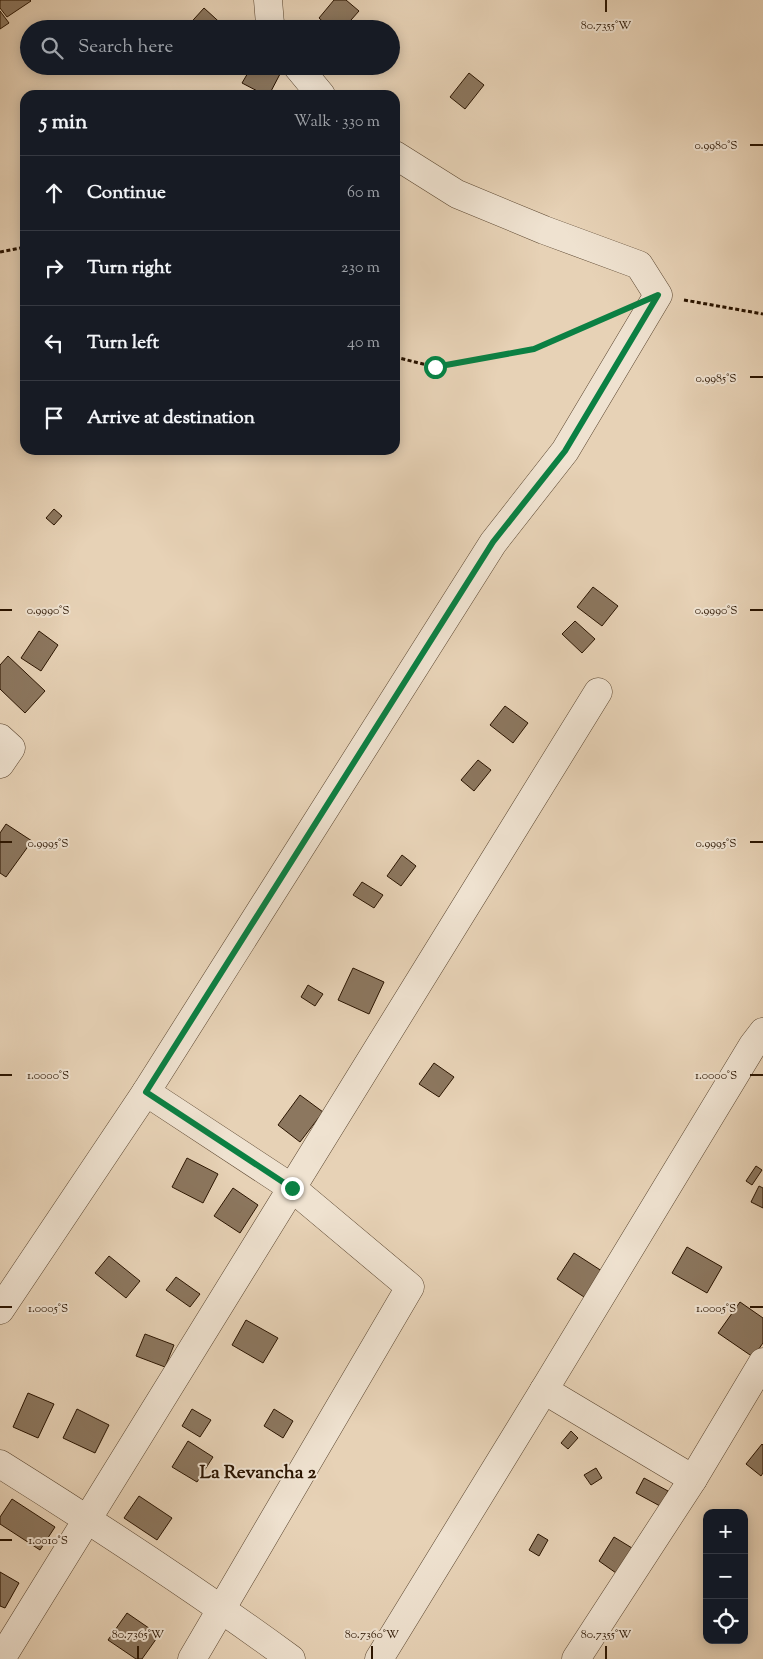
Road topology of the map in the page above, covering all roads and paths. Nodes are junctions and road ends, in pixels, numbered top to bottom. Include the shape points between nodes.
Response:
1 (268, 0) edge
2 (270, 20) edge
3 (304, 75) edge
4 (317, 90) edge
5 (400, 158) edge
6 (20, 248) edge
7 (0, 252) edge
8 (658, 295) junction
9 (614, 314) dead end
10 (763, 314) edge
11 (400, 358) edge
12 (598, 692) dead end
13 (0, 738) edge
14 (0, 764) edge
15 (760, 1043) edge
16 (146, 1092) junction
17 (292, 1188) junction
18 (0, 1310) edge
19 (763, 1362) edge
20 (544, 1390) junction
21 (0, 1464) edge
22 (693, 1479) junction
23 (88, 1519) junction
24 (222, 1608) junction
25 (1, 1659) edge
26 (192, 1659) edge
27 (291, 1659) edge
28 (379, 1659) edge
29 (576, 1659) edge

1 - 2 street
3 - 4 street
5 - 8 street via 457,194 639,265
6 - 7 path
8 - 10 path
8 - 16 street via 565,451 493,542
9 - 11 path via 525,351 435,367
12 - 17 street
13 - 14 street via 11,748
15 - 20 street
16 - 17 street
16 - 18 street
17 - 23 street
17 - 24 street via 410,1287
19 - 22 street
20 - 22 street
20 - 28 street
21 - 23 street
22 - 29 street
23 - 24 street
23 - 25 street
24 - 26 street
24 - 27 street

